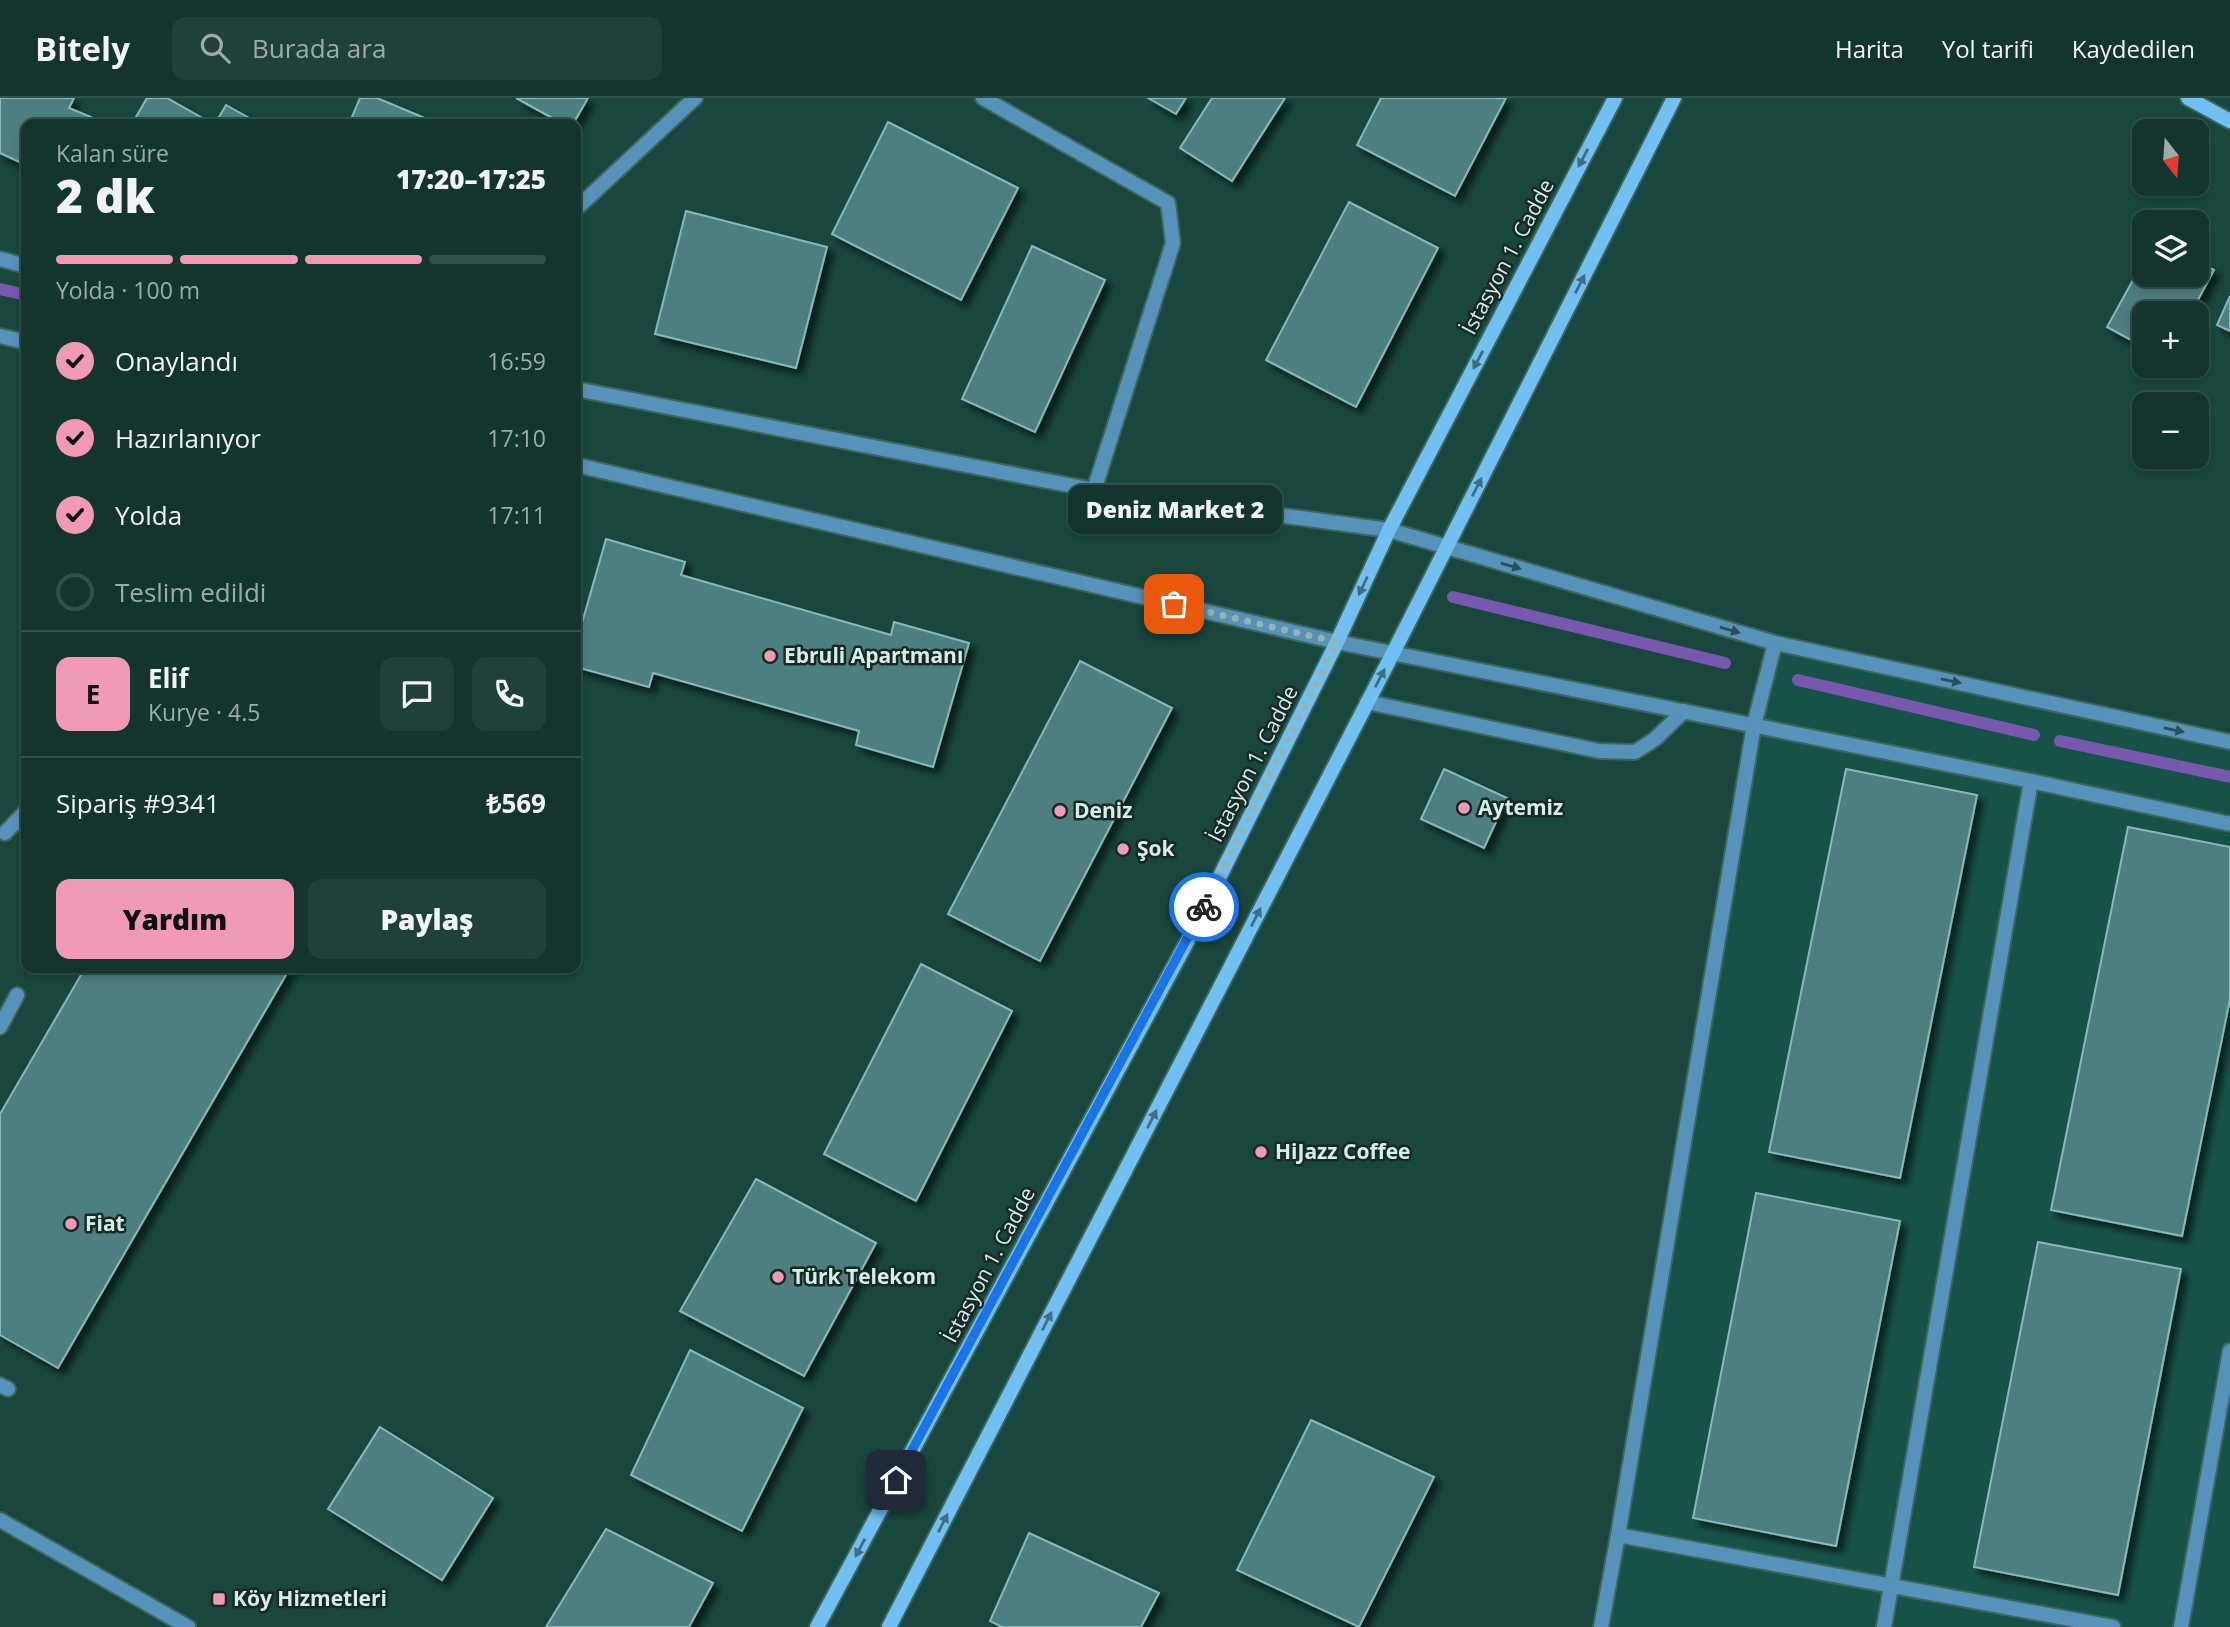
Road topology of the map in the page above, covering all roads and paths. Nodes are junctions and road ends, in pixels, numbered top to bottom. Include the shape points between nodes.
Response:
1 (695, 98) edge
2 (983, 98) edge
3 (1615, 98) edge
4 (1674, 98) edge
5 (2188, 98) edge
6 (2230, 121) edge
7 (581, 204) edge
8 (0, 259) edge
9 (21, 265) edge
10 (0, 336) edge
11 (21, 341) edge
12 (581, 390) edge
13 (581, 466) edge
14 (1094, 490) junction
15 (1389, 530) junction
16 (1446, 547) junction
17 (1337, 642) junction
18 (1775, 643) junction
19 (1393, 653) junction
20 (1367, 702) junction
21 (1684, 711) junction
22 (1754, 725) junction
23 (2230, 742) edge
24 (2031, 781) junction
25 (21, 816) edge
26 (2230, 824) edge
27 (5, 834) dead end
28 (17, 995) dead end
29 (0, 1027) edge
30 (2230, 1351) edge
31 (0, 1520) edge
32 (1618, 1535) junction
33 (1891, 1585) junction
34 (188, 1627) edge
35 (817, 1627) edge
36 (889, 1627) edge
37 (1601, 1627) edge
38 (1884, 1627) edge
39 (2113, 1627) edge
40 (2181, 1627) edge

1 - 7 street
2 - 14 street via 1168,203 1173,243
3 -> 15 main road, İstasyon 1. Cadde
16 -> 4 main road
5 - 6 main road
8 - 9 street
10 - 11 street
12 - 14 street
13 - 17 street
14 - 15 street
15 - 16 street
15 -> 17 main road, İstasyon 1. Cadde
16 -> 18 street
16 - 19 main road
17 - 19 street
17 -> 35 main road, İstasyon 1. Cadde via 1186,942
18 - 22 street
18 -> 23 street
20 -> 19 main road
19 - 21 street
20 - 21 street via 1599,751 1635,751
36 -> 20 main road
21 - 22 street
22 - 24 street
22 - 32 street
24 - 26 street
24 - 33 street
25 - 27 street
28 - 29 street
30 - 40 street
31 - 34 street
32 - 33 street
32 - 37 street
33 - 38 street
33 - 39 street

